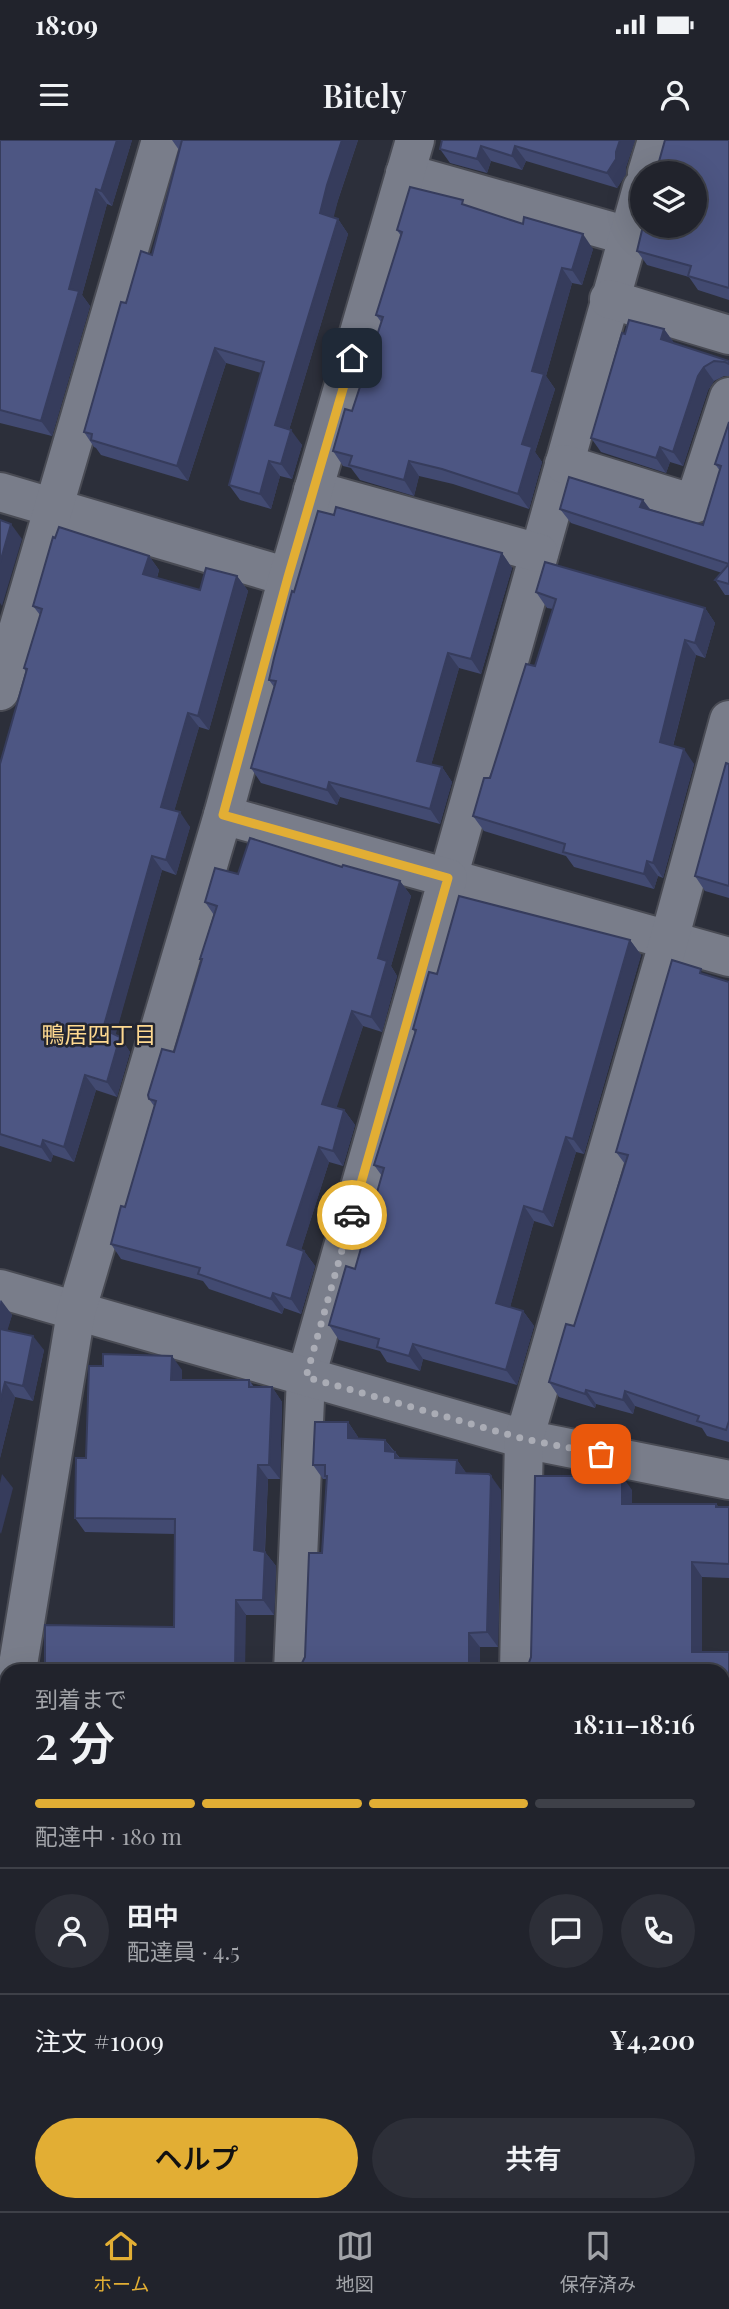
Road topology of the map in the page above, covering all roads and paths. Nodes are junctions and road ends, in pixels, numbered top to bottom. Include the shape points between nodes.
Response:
1 (161, 140) edge
2 (657, 140) edge
3 (410, 157) edge
4 (651, 161) edge
5 (630, 229) edge
6 (628, 236) junction
7 (610, 299) junction
8 (729, 335) edge
9 (729, 397) edge
10 (564, 464) junction
11 (313, 490) junction
12 (0, 492) edge
13 (54, 507) junction
14 (539, 554) junction
15 (288, 577) junction
16 (0, 691) edge
17 (729, 720) edge
18 (223, 815) junction
19 (448, 878) junction
20 (669, 940) junction
21 (729, 957) edge
22 (0, 1289) edge
23 (76, 1312) junction
24 (306, 1377) junction
25 (524, 1439) junction
26 (729, 1480) edge
27 (14, 1596) edge
28 (17, 1664) edge
29 (293, 1664) edge
30 (519, 1664) edge

1 - 13 street
2 - 4 street
3 - 6 street
3 - 11 street
5 - 6 street
6 - 7 street
7 - 8 street
7 - 10 street
9 - 10 street via 694,505
10 - 14 street
11 - 14 street
11 - 15 street
12 - 13 street
13 - 15 street
13 - 16 street
14 - 19 street
15 - 18 street
17 - 20 street
18 - 19 street
18 - 23 street
19 - 20 street
19 - 24 street
20 - 21 street
20 - 25 street
22 - 23 street
23 - 24 street
23 - 27 street
24 - 25 street
24 - 29 street
25 - 26 street
25 - 30 street
27 - 28 street

